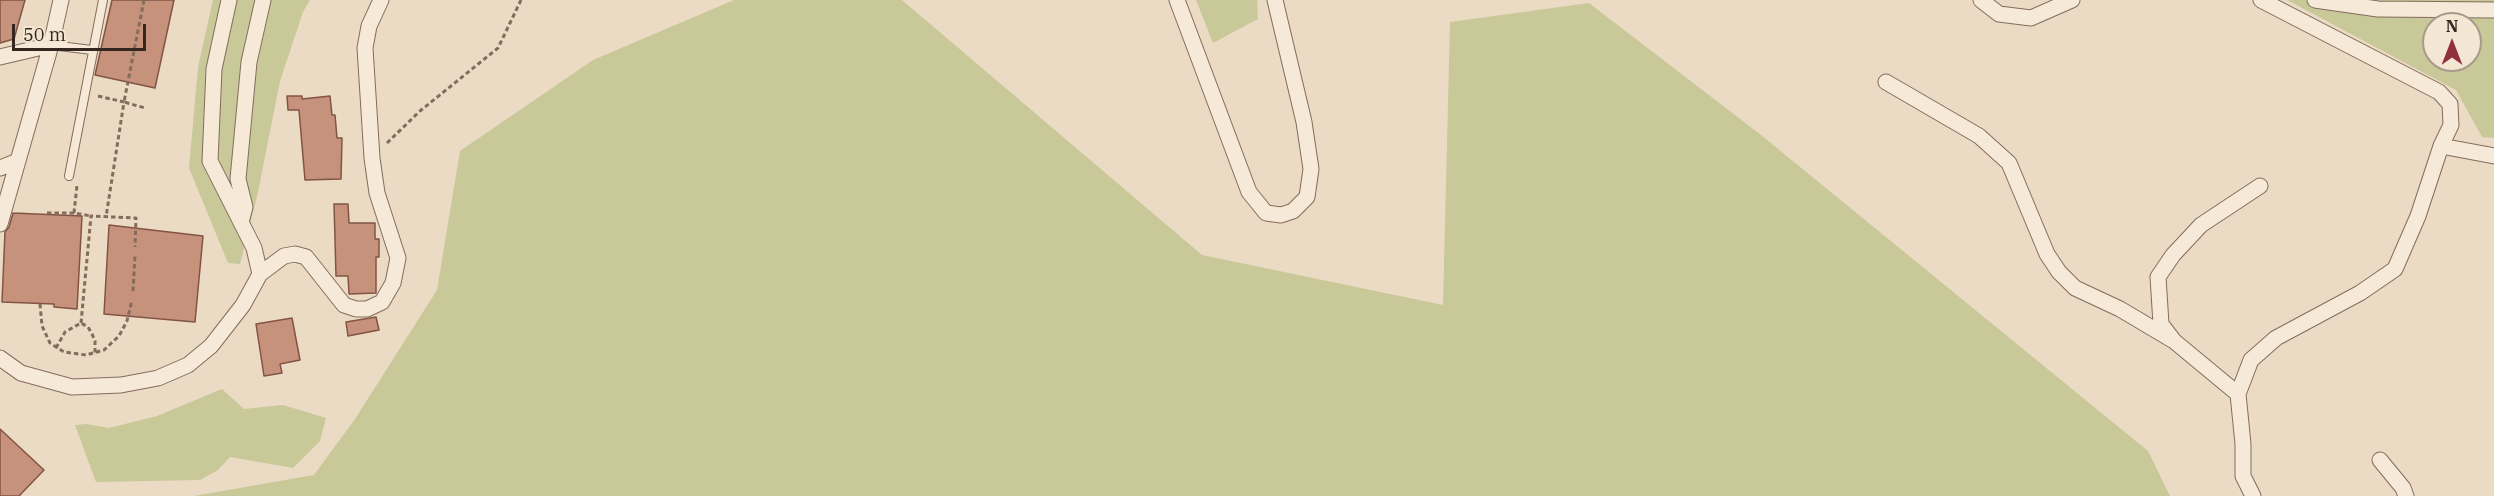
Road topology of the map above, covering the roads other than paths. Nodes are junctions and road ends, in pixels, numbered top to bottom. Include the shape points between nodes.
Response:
1 (61, 0) edge
2 (103, 0) edge
3 (229, 0) edge
4 (262, 0) edge
5 (381, 0) edge
6 (1177, 0) edge
7 (1275, 0) edge
8 (1981, 0) edge
9 (2072, 0) edge
10 (2261, 0) edge
11 (2315, 0) edge
12 (2494, 10) edge
13 (51, 45) junction
14 (92, 50) junction
15 (0, 57) edge
16 (1887, 82) dead end
17 (2441, 146) junction
18 (2494, 156) edge
19 (18, 161) junction
20 (0, 168) edge
21 (69, 176) dead end
22 (2260, 186) dead end
23 (241, 222) junction
24 (0, 224) edge
25 (260, 274) junction
26 (2174, 341) junction
27 (0, 358) edge
28 (2238, 394) junction
29 (2380, 460) dead end
30 (2253, 496) edge
31 (2406, 496) edge

1 - 13 street
2 - 14 lane
3 - 23 street via 214,69 210,161
4 - 23 street via 249,62 238,178 245,207
5 - 25 street via 369,26 365,48 377,193 398,258 393,283 382,302 356,309 344,305 306,257 284,255
6 - 7 street via 1249,192 1266,213 1281,215 1293,211 1307,197 1311,169
8 - 9 street via 1999,14 2031,18
10 - 17 street via 2439,92 2450,104 2451,125
11 - 12 street via 2378,9
13 - 14 lane
13 - 15 street
13 - 19 street
14 - 21 lane
16 - 26 street via 1979,136 2009,163 2047,254 2075,288
17 - 18 street
17 - 28 street via 2395,269 2361,293 2276,338 2251,360
19 - 20 street
19 - 24 street
22 - 26 street via 2201,225 2157,277 2161,324
23 - 25 street via 254,248
25 - 27 street via 243,305 211,346 188,365 158,378 121,385 72,387 21,373
26 - 28 street
28 - 30 street via 2243,476
29 - 31 street

